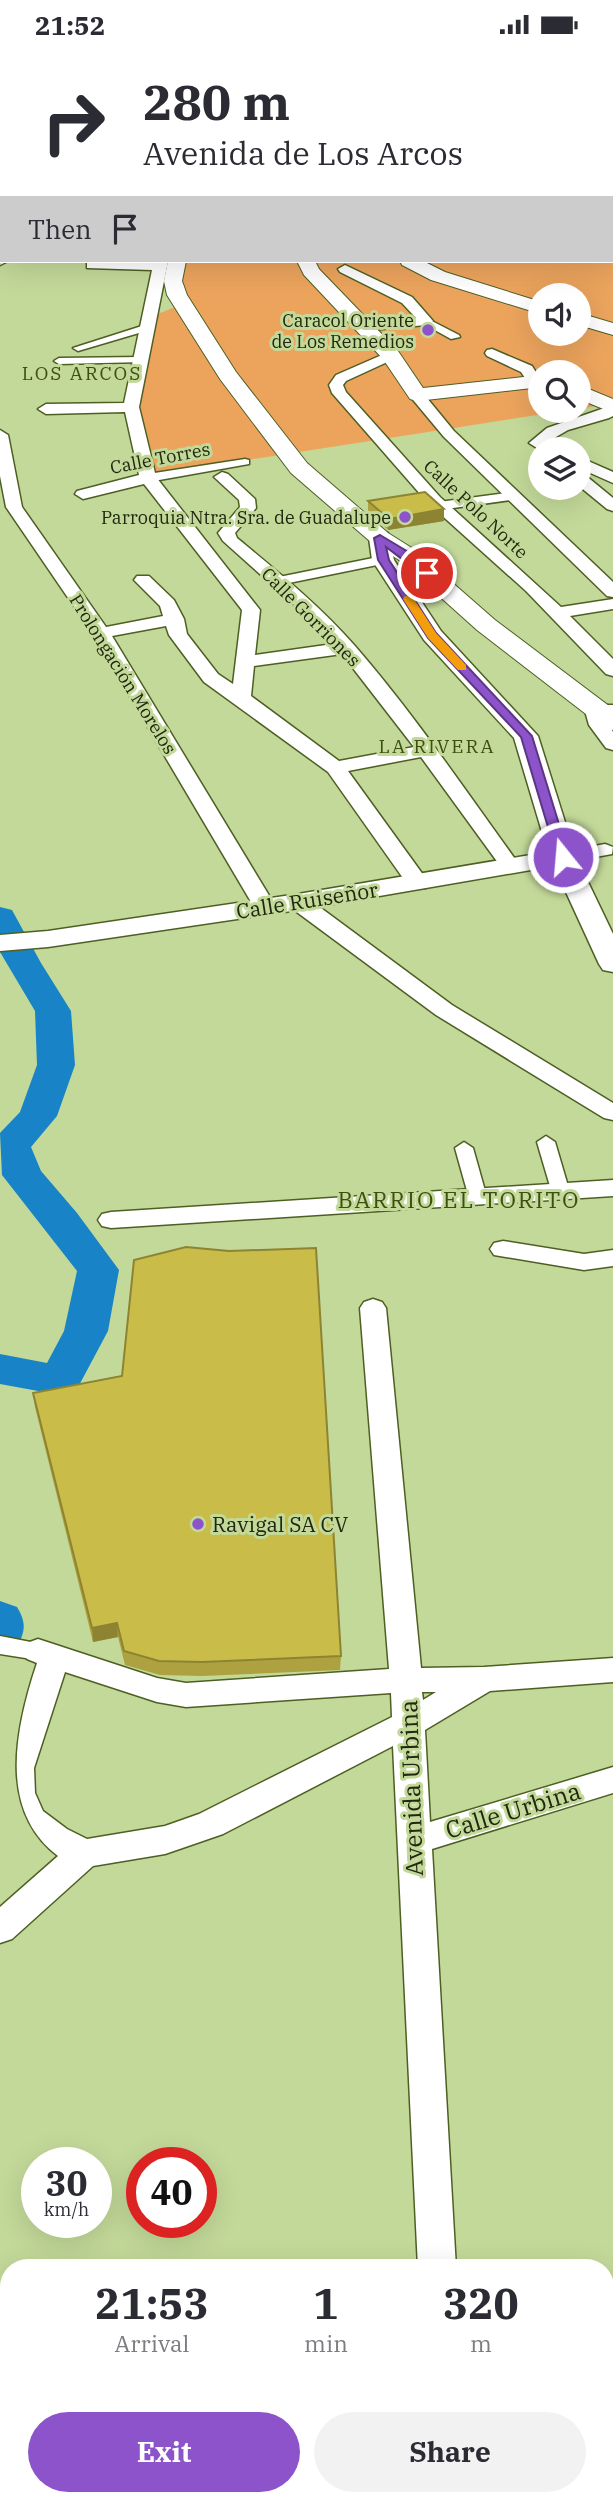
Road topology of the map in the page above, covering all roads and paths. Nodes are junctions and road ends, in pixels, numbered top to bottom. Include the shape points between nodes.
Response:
1 (307, 263) edge
2 (413, 263) edge
3 (92, 265) dead end
4 (168, 267) edge
5 (345, 269) dead end
6 (528, 304) edge
7 (426, 321) junction
8 (591, 323) edge
9 (145, 328) junction
10 (365, 328) junction
11 (613, 329) edge
12 (455, 337) dead end
13 (511, 346) dead end
14 (78, 348) dead end
15 (391, 355) junction
16 (141, 360) junction
17 (59, 361) dead end
18 (528, 370) edge
19 (528, 382) edge
20 (417, 395) junction
21 (591, 398) edge
22 (131, 407) junction
23 (608, 407) edge
24 (46, 409) dead end
25 (613, 426) edge
26 (0, 435) edge
27 (544, 437) edge
28 (245, 462) dead end
29 (591, 468) edge
30 (222, 477) dead end
31 (148, 478) junction
32 (613, 478) edge
33 (591, 488) edge
34 (83, 494) dead end
35 (514, 496) junction
36 (439, 506) junction
37 (613, 506) edge
38 (382, 549) junction
39 (220, 570) junction
40 (143, 580) dead end
41 (279, 581) junction
42 (613, 592) edge
43 (613, 604) edge
44 (556, 613) junction
45 (175, 619) junction
46 (101, 633) junction
47 (347, 649) junction
48 (244, 662) junction
49 (613, 670) edge
50 (241, 698) junction
51 (607, 715) edge
52 (613, 744) edge
53 (426, 750) junction
54 (335, 768) junction
55 (609, 849) edge
56 (563, 857) junction
57 (511, 867) junction
58 (418, 883) junction
59 (298, 902) junction
60 (265, 907) junction
61 (0, 943) edge
62 (613, 964) edge
63 (613, 1113) edge
64 (546, 1142) dead end
65 (464, 1148) dead end
66 (613, 1188) edge
67 (561, 1193) junction
68 (478, 1198) junction
69 (111, 1220) dead end
70 (503, 1249) dead end
71 (613, 1258) edge
72 (373, 1308) dead end
73 (0, 1645) edge
74 (46, 1654) junction
75 (613, 1670) edge
76 (484, 1679) junction
77 (406, 1680) junction
78 (408, 1724) junction
79 (613, 1780) edge
80 (413, 1841) junction
81 (85, 1853) junction
82 (0, 1928) edge
83 (436, 2259) edge

1 - 10 main road
2 - 6 main road via 438,276
3 - 4 street
4 - 9 street via 158,316
4 - 38 main road via 177,295 227,375 299,468
5 - 7 street via 407,300
7 - 10 street
7 - 12 street
8 - 11 main road
9 - 14 street
9 - 16 street
10 - 15 main road
13 - 18 street via 492,353
15 - 20 main road
15 - 36 street, Calle Polo Norte via 341,378 336,385 338,393
16 - 17 street
16 - 22 street
19 - 20 main road
20 - 35 street
21 - 23 main road
22 - 24 street
22 - 31 street
23 - 25 street
23 - 27 street
26 - 46 street, Prolongación Morelos via 14,507
28 - 31 street, Calle Torres
29 - 32 street
30 - 41 street, Calle Gorriones via 247,499 248,508 226,533
31 - 34 street, Calle Torres
31 - 39 street
33 - 37 street
35 - 36 street
35 - 42 street
36 - 44 street, Calle Polo Norte
38 - 41 street
38 - 51 main road via 407,555 486,625
38 - 56 street via 432,635 526,736
39 - 41 street
39 - 48 street via 251,610
40 - 45 street via 169,604
41 - 47 street, Calle Gorriones
43 - 44 street
44 - 49 street, Calle Polo Norte
45 - 46 street
45 - 50 street via 178,635 211,678
46 - 60 street, Prolongación Morelos
47 - 48 street
47 - 53 street, Calle Gorriones
48 - 50 street
50 - 54 street
51 - 52 street via 596,720
53 - 54 street
53 - 57 street, Calle Gorriones
54 - 58 street
55 - 56 street, Calle Ruiseñor
56 - 57 street, Calle Ruiseñor
56 - 62 street
57 - 58 street, Calle Ruiseñor
58 - 59 street, Calle Ruiseñor
59 - 60 street, Calle Ruiseñor
59 - 63 street via 444,1010
60 - 61 street, Calle Ruiseñor
64 - 67 street
65 - 68 street
66 - 67 street
67 - 68 street
68 - 69 street
70 - 71 street via 584,1262
72 - 77 street, Avenida Urbina
73 - 74 street
74 - 77 street via 186,1695
74 - 81 street via 18,1768 19,1793 31,1820 55,1839
75 - 76 street
76 - 77 street
76 - 78 street
77 - 78 street, Avenida Urbina
78 - 80 street, Avenida Urbina
78 - 81 street via 211,1824 166,1840
79 - 80 street, Calle Urbina
80 - 83 street, Avenida Urbina
81 - 82 street

